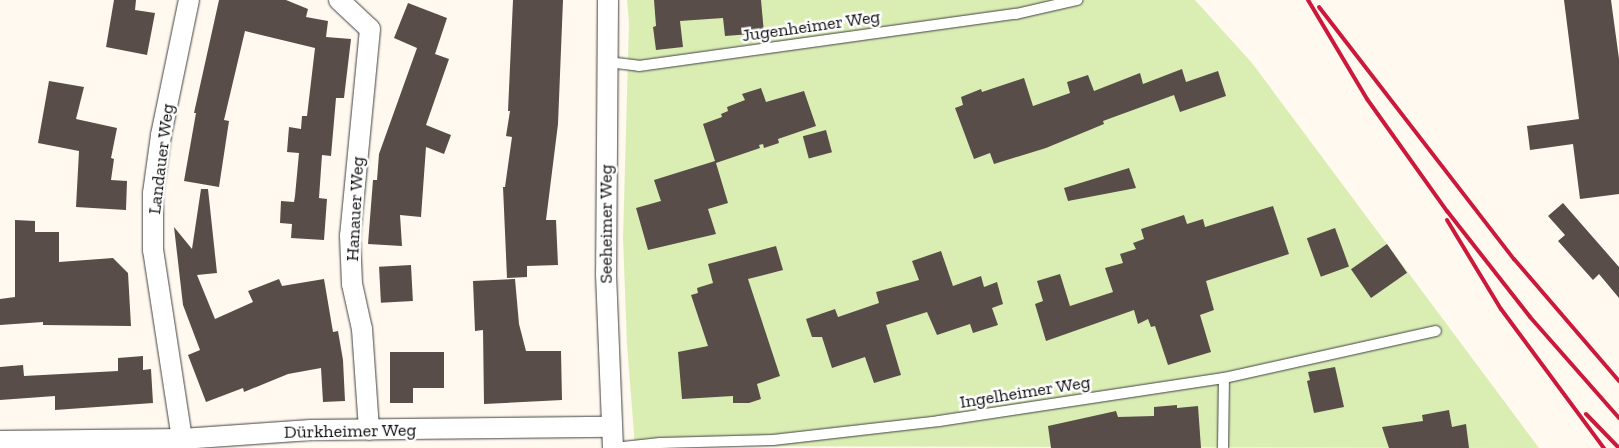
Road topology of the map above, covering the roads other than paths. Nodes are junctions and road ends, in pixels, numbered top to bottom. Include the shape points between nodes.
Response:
1 (190, 0) edge
2 (339, 0) edge
3 (608, 0) edge
4 (1077, 0) edge
5 (608, 62) junction
6 (1436, 331) dead end
7 (1224, 378) junction
8 (611, 427) junction
9 (368, 430) junction
10 (182, 439) junction
11 (394, 439) edge
12 (0, 441) edge
13 (613, 448) edge
14 (1223, 448) edge

1 - 10 street, Landauer Weg via 161,135 153,193 153,250
2 - 9 street, Hanauer Weg via 370,29 350,236 352,284 362,329
3 - 5 street, Seeheimer Weg
4 - 5 lane, Jugenheimer Weg via 1016,14 649,65
5 - 8 street, Seeheimer Weg via 606,265
6 - 7 lane, Ingelheimer Weg
7 - 13 lane, Ingelheimer Weg via 919,424 773,440 660,443
7 - 14 lane
8 - 11 street, Dürkheimer Weg
8 - 13 street, Seeheimer Weg
9 - 10 street, Dürkheimer Weg via 311,430
9 - 11 street, Dürkheimer Weg
10 - 12 street, Dürkheimer Weg

